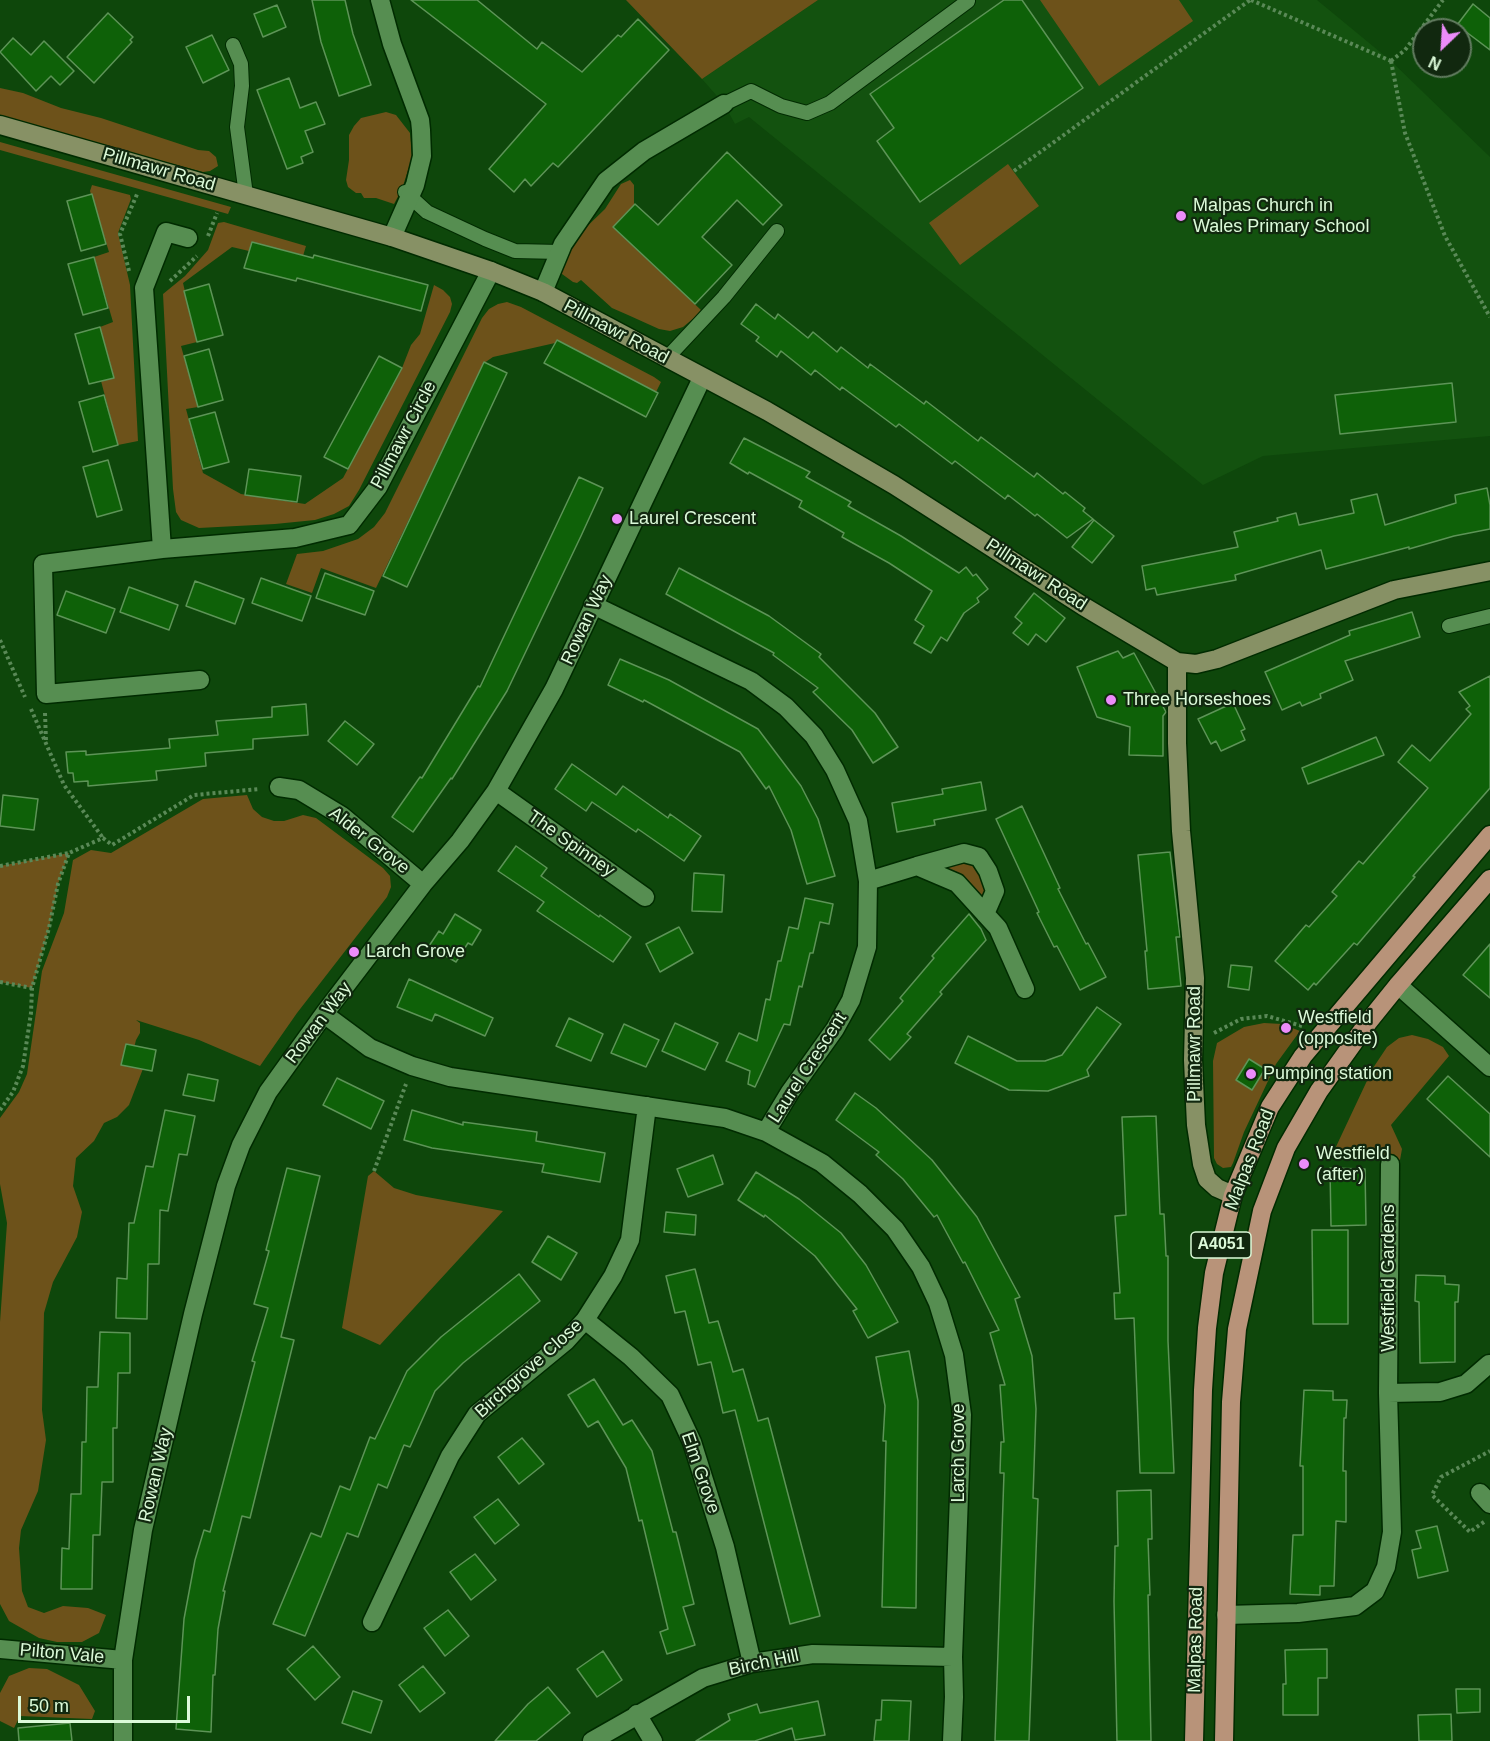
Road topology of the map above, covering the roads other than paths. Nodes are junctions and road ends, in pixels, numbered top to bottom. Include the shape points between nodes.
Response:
1 (380, 0) edge
2 (968, 1) edge
3 (233, 45) dead end
4 (724, 104) joint
5 (0, 125) edge
6 (408, 193) junction
7 (246, 195) junction
8 (777, 231) dead end
9 (392, 237) junction
10 (194, 244) road end
11 (560, 252) junction
12 (491, 271) junction
13 (543, 292) junction
14 (666, 359) junction
15 (702, 378) junction
16 (162, 549) junction
17 (1490, 571) edge
18 (593, 605) junction
19 (1490, 616) edge
20 (1449, 626) dead end
21 (1177, 662) junction
22 (200, 680) dead end
23 (279, 787) road end
24 (496, 791) junction
25 (1490, 835) edge
26 (917, 866) junction
27 (1490, 879) edge
28 (867, 881) junction
29 (423, 884) junction
30 (645, 897) dead end
31 (985, 914) junction
32 (1398, 985) junction
33 (1025, 989) dead end
34 (324, 1014) junction
35 (1490, 1067) edge
36 (647, 1106) junction
37 (766, 1132) junction
38 (1390, 1164) dead end
39 (1233, 1195) junction
40 (585, 1320) junction
41 (1489, 1364) edge
42 (1388, 1393) junction
43 (1226, 1615) junction
44 (372, 1622) dead end
45 (0, 1649) edge
46 (953, 1657) junction
47 (123, 1660) junction
48 (752, 1663) junction
49 (637, 1714) junction
50 (123, 1741) edge
51 (592, 1741) edge
52 (653, 1741) edge
53 (952, 1741) edge
54 (1194, 1741) edge
55 (1224, 1741) edge

1 - 6 street via 420,120 422,156
2 - 4 lane via 830,103 807,113 751,91
3 - 7 lane via 241,64 237,127
4 - 11 street via 644,151 606,181
5 - 7 street, Pillmawr Road
6 - 9 street
6 - 11 lane via 427,212 485,239 515,250
7 - 9 street, Pillmawr Road
8 - 14 lane via 724,297
9 - 12 street, Pillmawr Road
10 - 16 street via 166,232 144,288
11 - 13 street
12 - 13 street, Pillmawr Road
12 - 16 street, Pillmawr Circle via 378,486 349,525 295,538
13 - 14 street, Pillmawr Road
14 - 15 street, Pillmawr Road
15 - 18 street, Rowan Way
15 - 21 street, Pillmawr Road via 894,485
16 - 22 street, Pillmawr Circle via 43,564 46,694
17 - 21 street via 1394,590 1217,659 1196,664
18 - 24 street, Rowan Way via 554,689
18 - 28 street, Laurel Crescent via 751,681 786,707 814,736 835,770 858,821
19 - 20 lane
21 - 39 street, Pillmawr Road via 1181,831 1195,978 1196,1125 1207,1179
23 - 29 street, Alder Grove via 299,790 342,816
24 - 29 street, Rowan Way
24 - 30 street, The Spinney
25 - 39 main road, Malpas Road / A4051 via 1303,1056 1270,1107
26 - 28 street
26 - 31 street via 957,883
26 - 31 street via 964,852 979,857 995,891
27 - 32 main road, Malpas Road / A4051
28 - 37 street, Laurel Crescent via 867,947 851,1000
29 - 34 street, Rowan Way
31 - 33 street via 998,928
32 - 35 street
32 - 43 main road, Malpas Road / A4051 via 1319,1091 1286,1148 1262,1211 1237,1329
34 - 36 street, Larch Grove via 370,1048 450,1077
34 - 47 street, Rowan Way via 268,1092 226,1186 143,1530
36 - 37 street, Larch Grove via 725,1118
36 - 40 street, Birchgrove Close via 630,1240
37 - 46 street, Larch Grove via 822,1163 860,1194 895,1229 921,1267 938,1303 954,1355 962,1415
38 - 42 street, Westfield Gardens
39 - 54 main road, Malpas Road / A4051 via 1214,1273 1207,1328
40 - 44 street, Birchgrove Close via 566,1341 477,1414 450,1456
40 - 48 street, Elm Grove via 670,1395 692,1442 726,1547
41 - 42 street via 1466,1384 1440,1392
42 - 43 street, Westfield Gardens via 1392,1532 1386,1568 1375,1591 1355,1606 1298,1613
43 - 55 main road, Malpas Road / A4051
45 - 47 street, Pilton Vale
46 - 48 street, Birch Hill via 813,1653
46 - 53 street, Larch Grove
47 - 50 street, Rowan Way
48 - 49 street, Birch Hill via 703,1678
49 - 51 street, Birch Hill
49 - 52 street

